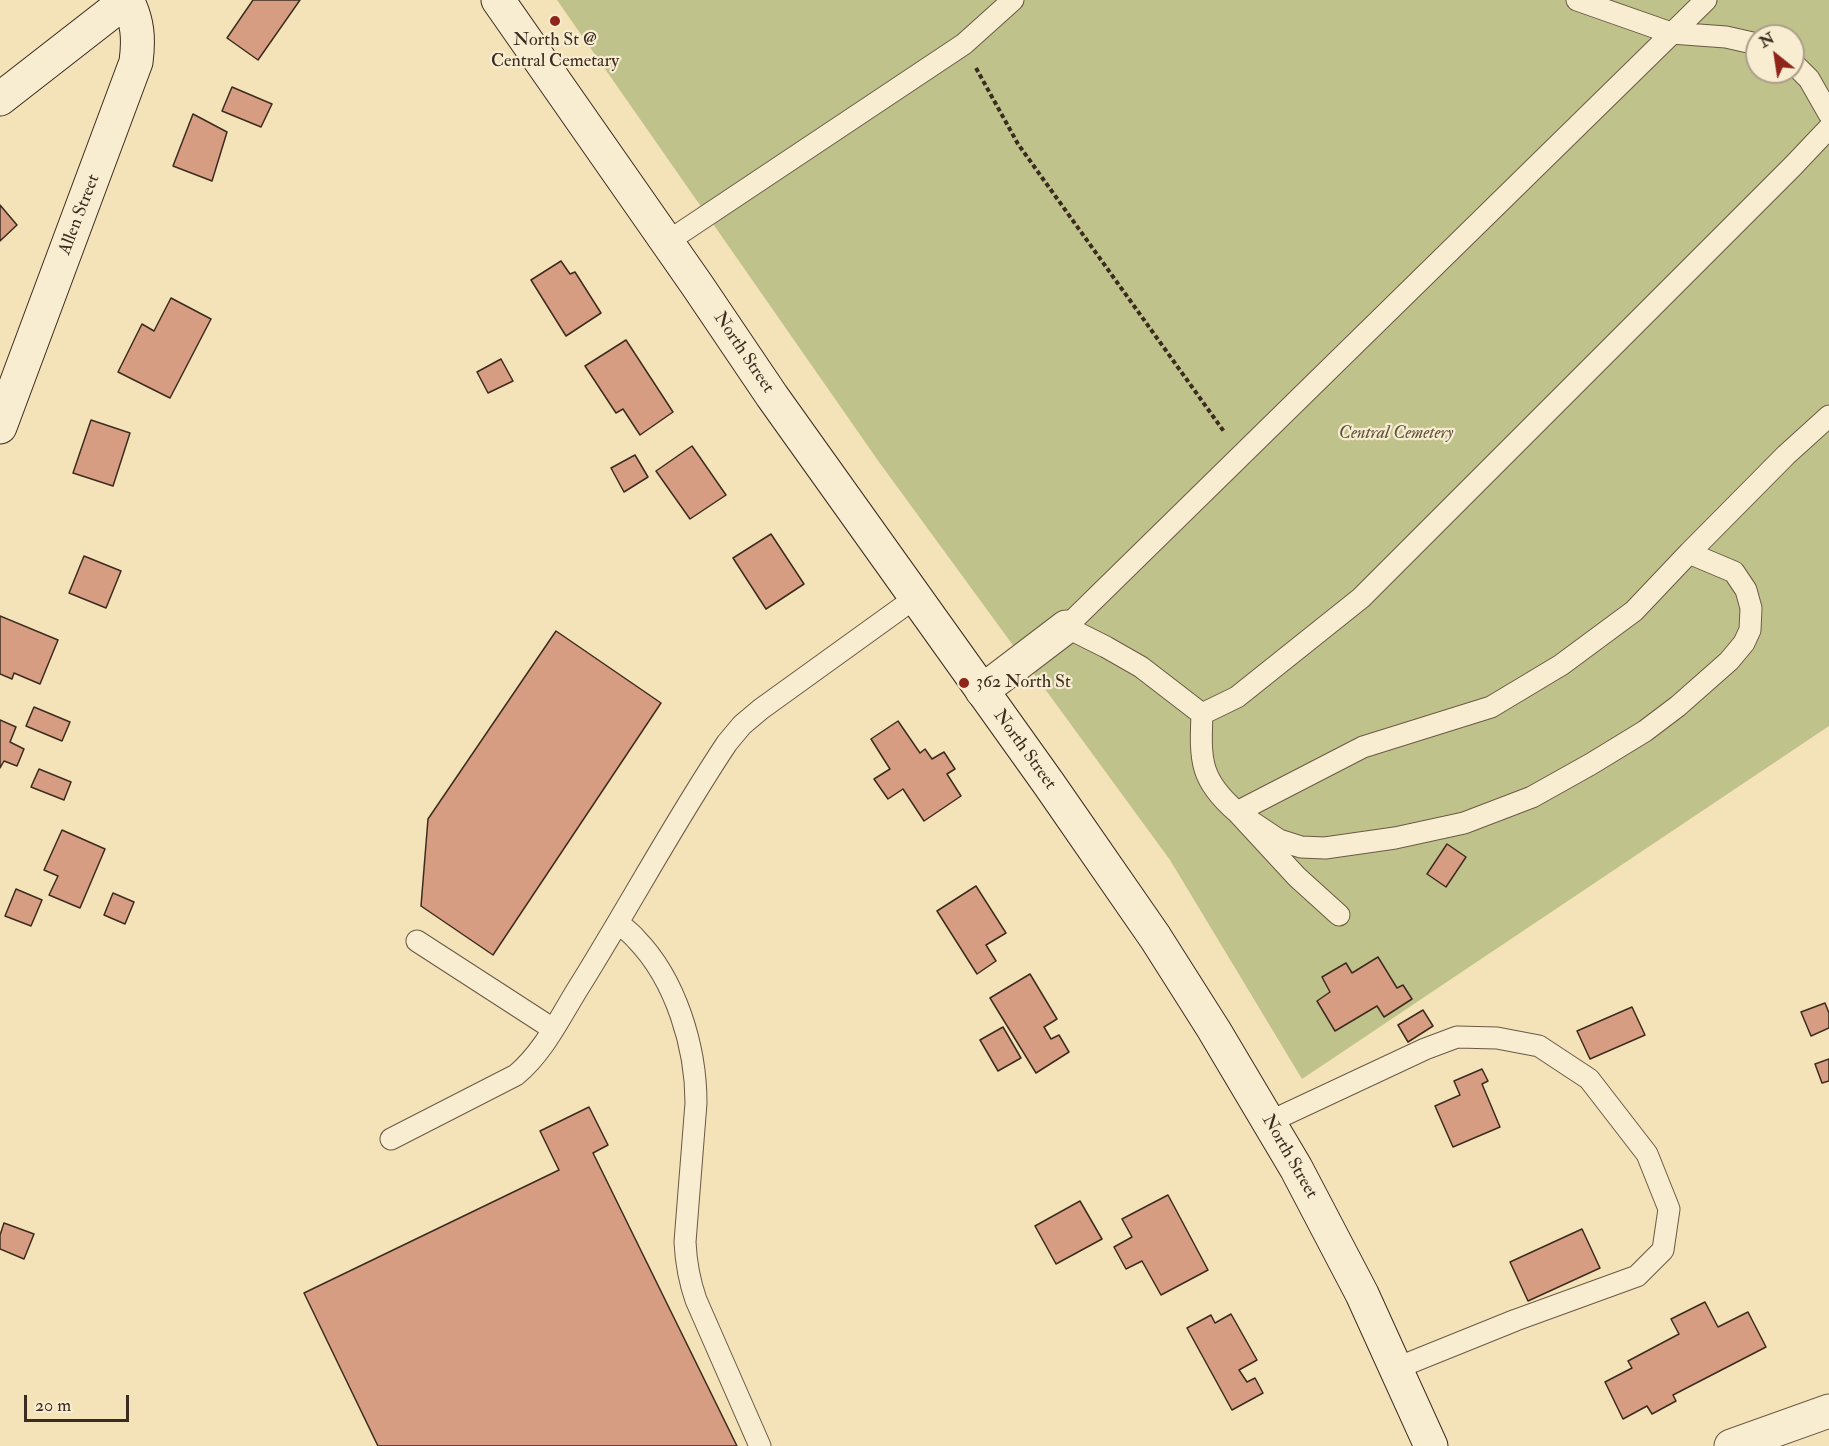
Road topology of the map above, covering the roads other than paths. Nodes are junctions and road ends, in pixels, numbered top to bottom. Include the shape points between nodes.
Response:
1 (127, 0) edge
2 (498, 0) edge
3 (1013, 0) edge
4 (1577, 0) edge
5 (1706, 0) edge
6 (1671, 33) junction
7 (1745, 41) edge
8 (1805, 75) edge
9 (0, 99) edge
10 (1829, 114) edge
11 (1829, 128) edge
12 (667, 242) junction
13 (1829, 416) edge
14 (0, 427) edge
15 (1689, 553) junction
16 (915, 598) junction
17 (1066, 627) junction
18 (982, 692) junction
19 (1202, 714) junction
20 (1236, 812) junction
21 (1339, 915) dead end
22 (618, 923) junction
23 (417, 941) dead end
24 (553, 1029) junction
25 (1269, 1122) junction
26 (391, 1139) dead end
27 (1397, 1368) junction
28 (1829, 1411) edge
29 (760, 1446) edge
30 (1431, 1446) edge
31 (1731, 1446) edge

1 - 9 main road
1 - 14 main road, Allen Street via 137,27 136,62
2 - 12 main road, North Street
3 - 12 lane via 963,44
4 - 6 lane
5 - 6 lane
6 - 7 lane
6 - 17 lane
8 - 10 lane
11 - 19 lane via 1361,598 1237,697
12 - 16 main road, North Street
13 - 15 lane
15 - 20 lane via 1634,611 1561,665 1491,706 1363,747
15 - 20 lane via 1734,572 1746,590 1751,608 1750,630 1744,643 1678,706 1591,764 1532,797 1464,823 1325,848 1301,847 1279,840
16 - 18 main road, North Street
16 - 22 lane via 742,725 714,762
17 - 18 main road
17 - 19 lane via 1141,667
18 - 25 main road, North Street via 1155,937
19 - 20 lane via 1202,762 1221,798
20 - 21 lane
22 - 24 lane
22 - 29 lane via 653,960 679,1010 686,1034 696,1092 686,1262 696,1300
23 - 24 lane
24 - 26 lane via 528,1065 516,1074
25 - 27 main road, North Street via 1341,1251
25 - 27 lane via 1435,1045 1457,1037 1497,1038 1539,1046 1589,1079 1647,1154 1669,1209 1664,1250 1637,1276
27 - 30 main road, North Street
28 - 31 main road

